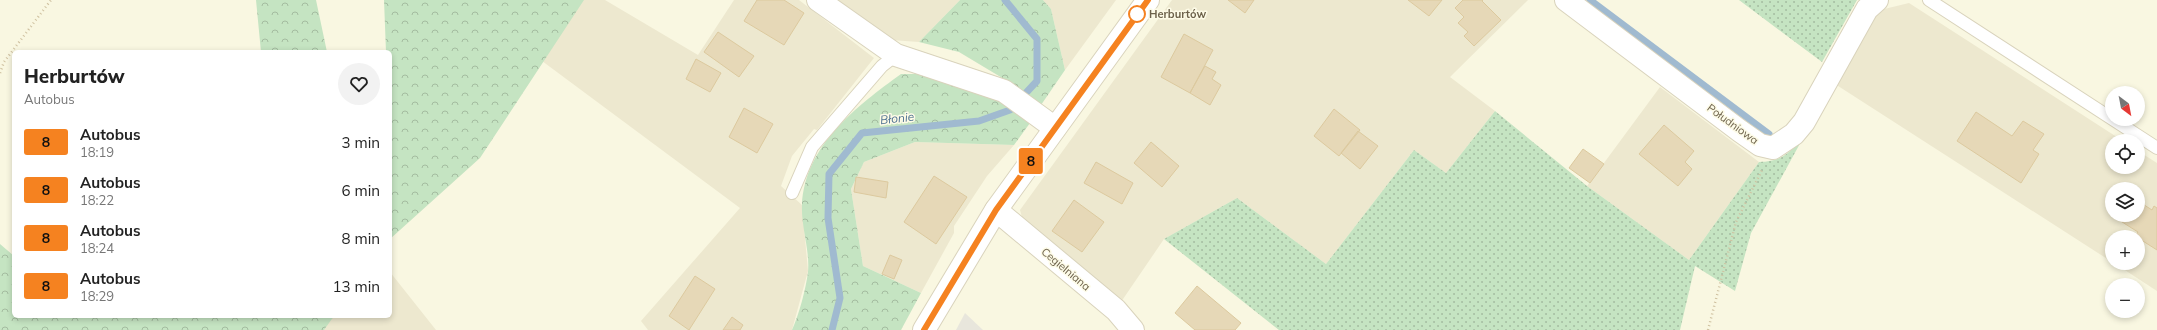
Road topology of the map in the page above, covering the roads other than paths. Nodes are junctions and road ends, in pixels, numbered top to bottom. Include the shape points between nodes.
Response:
1 (818, 0) edge
2 (1148, 0) edge
3 (1566, 0) edge
4 (1877, 0) edge
5 (1929, 0) edge
6 (896, 55) junction
7 (1047, 122) junction
8 (2157, 148) edge
9 (792, 193) dead end
10 (996, 210) junction
11 (924, 330) edge
12 (1133, 330) edge

1 - 6 street
2 - 7 street
3 - 4 street, Południowa via 1740,131 1760,145 1773,148 1794,134 1804,122 1867,9
5 - 8 lane
6 - 7 street via 1004,91
6 - 9 lane via 882,66 812,147
7 - 10 street
10 - 11 street
10 - 12 street, Cegielniana via 1116,310

